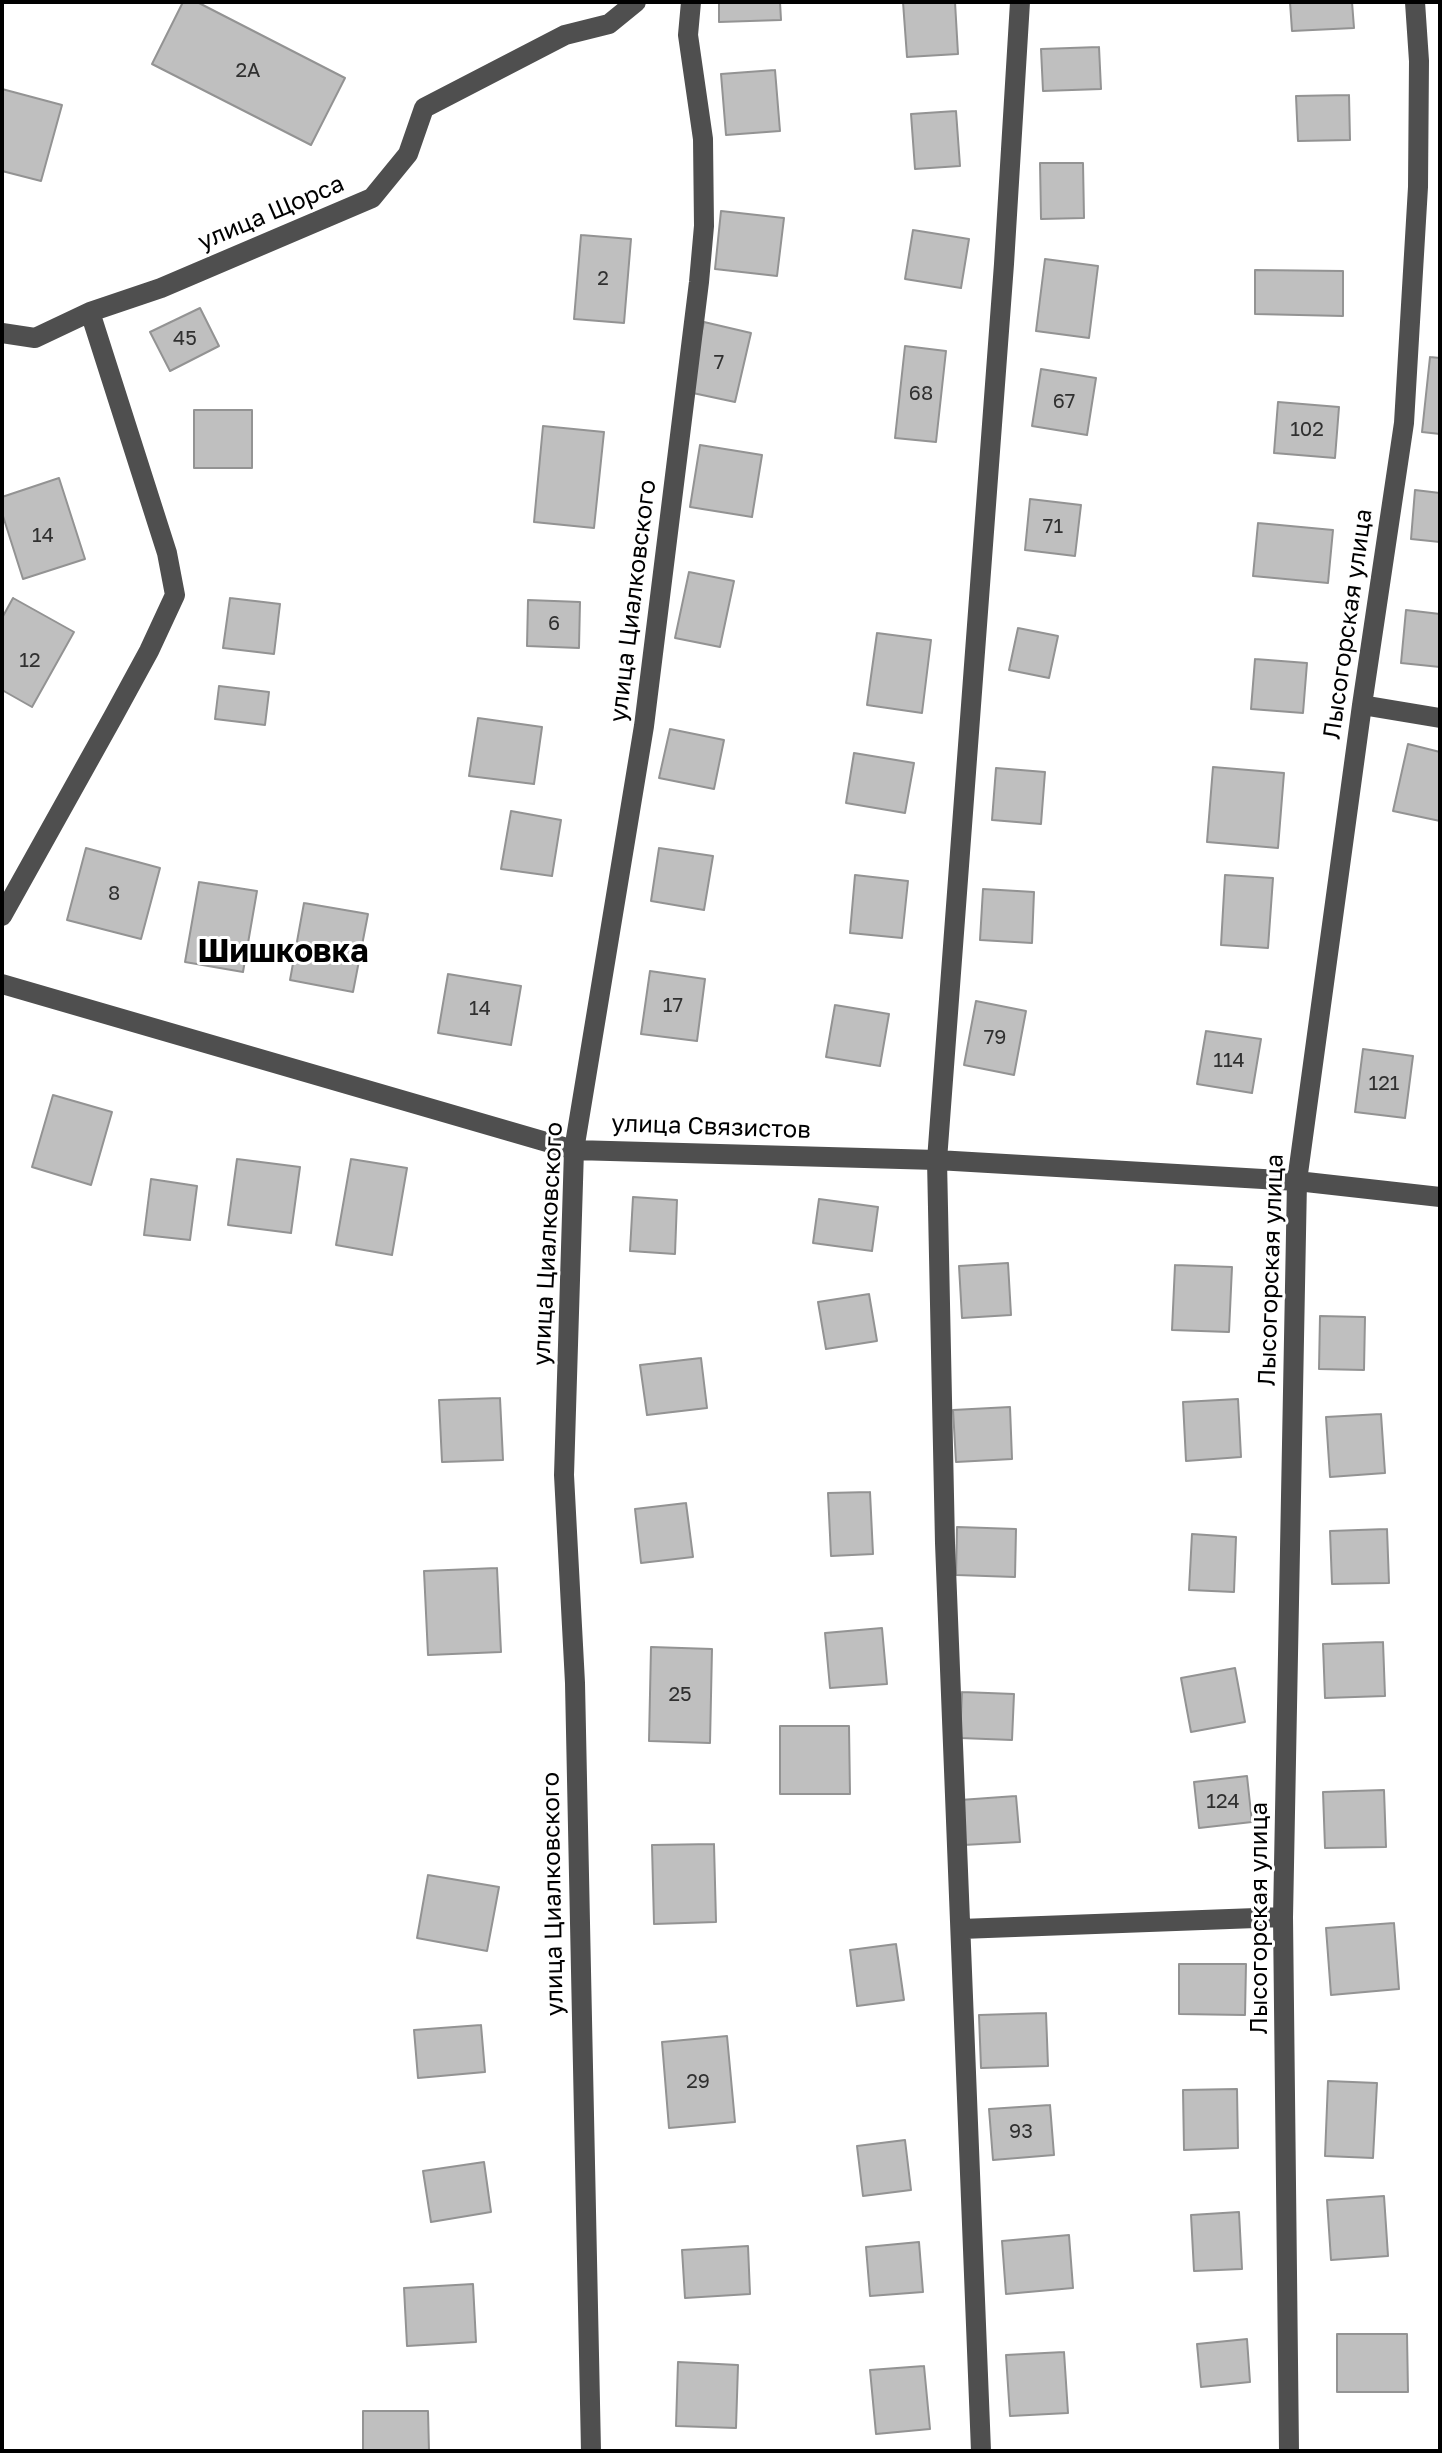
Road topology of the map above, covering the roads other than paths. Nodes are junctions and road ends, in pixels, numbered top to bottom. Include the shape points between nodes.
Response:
1 (636, 2) edge
2 (691, 2) edge
3 (1020, 2) edge
4 (1415, 2) edge
5 (90, 312) junction
6 (2, 333) edge
7 (1362, 705) junction
8 (1440, 718) edge
9 (2, 916) edge
10 (2, 984) edge
11 (574, 1150) junction
12 (937, 1160) junction
13 (1297, 1181) junction
14 (1440, 1197) edge
15 (1283, 1917) junction
16 (961, 1929) junction
17 (591, 2451) edge
18 (981, 2451) edge
19 (1289, 2451) edge

1 - 5 street, улица Щорса via 609,24 565,35 424,108 408,154 372,198 161,288
2 - 11 street, улица Циалковского via 688,35 703,139 699,282 644,726
3 - 12 street
4 - 7 street, Лысогорская улица via 1418,187 1404,423
5 - 6 street, улица Щорса via 35,338
5 - 9 street via 167,553 175,595
7 - 8 street
7 - 13 street, Лысогорская улица
10 - 11 street, улица Связистов
11 - 12 street, улица Связистов
11 - 17 street, улица Циалковского via 564,1475 575,1683
12 - 13 street, улица Связистов
12 - 16 street
13 - 14 street, улица Связистов
13 - 15 street, Лысогорская улица
15 - 16 street
15 - 19 street, Лысогорская улица
16 - 18 street

